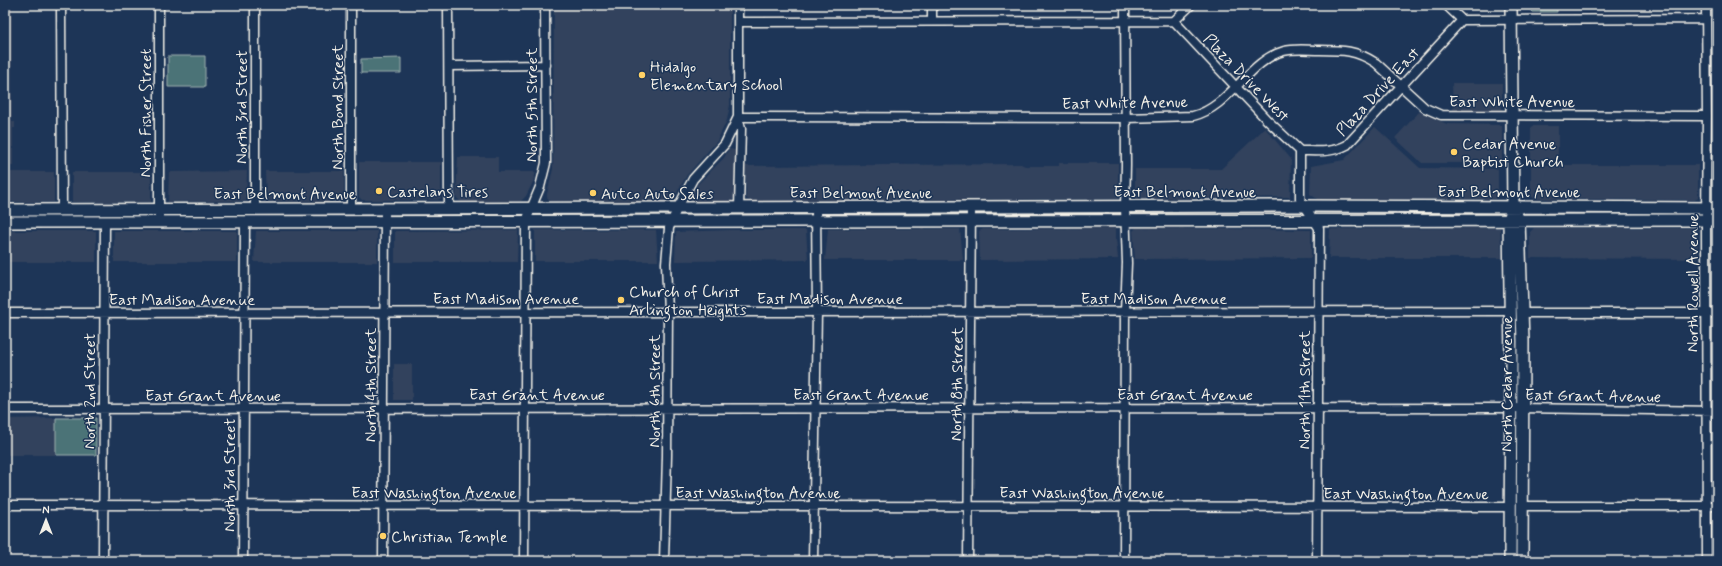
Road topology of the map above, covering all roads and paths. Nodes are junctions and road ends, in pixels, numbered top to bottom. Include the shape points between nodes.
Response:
1 (62, 5) edge
2 (159, 5) edge
3 (255, 5) edge
4 (351, 5) edge
5 (448, 5) edge
6 (545, 5) edge
7 (738, 5) edge
8 (932, 5) edge
9 (1125, 5) edge
10 (1191, 5) edge
11 (1446, 5) edge
12 (1511, 5) edge
13 (1706, 5) edge
14 (1706, 19) junction
15 (1462, 20) junction
16 (1512, 20) junction
17 (932, 21) junction
18 (1125, 21) junction
19 (1174, 21) junction
20 (738, 22) junction
21 (546, 65) junction
22 (448, 66) junction
23 (1236, 86) junction
24 (1401, 87) junction
25 (1512, 116) junction
26 (1707, 116) junction
27 (738, 117) junction
28 (1126, 118) junction
29 (1300, 151) junction
30 (1304, 206) junction
31 (1125, 207) junction
32 (449, 208) junction
33 (532, 208) junction
34 (677, 208) junction
35 (739, 208) junction
36 (816, 208) junction
37 (971, 208) junction
38 (1513, 208) junction
39 (1712, 208) edge
40 (255, 209) junction
41 (352, 209) junction
42 (385, 209) junction
43 (5, 210) edge
44 (62, 210) junction
45 (159, 210) junction
46 (1125, 220) junction
47 (1514, 220) junction
48 (1711, 220) edge
49 (526, 221) junction
50 (670, 221) junction
51 (816, 221) junction
52 (971, 221) junction
53 (1314, 221) junction
54 (5, 222) edge
55 (105, 222) junction
56 (159, 222) junction
57 (245, 222) junction
58 (292, 222) junction
59 (385, 222) junction
60 (243, 312) junction
61 (384, 312) junction
62 (525, 312) junction
63 (668, 312) junction
64 (817, 312) junction
65 (970, 312) junction
66 (1125, 312) junction
67 (1318, 312) junction
68 (1516, 312) junction
69 (5, 313) edge
70 (104, 313) junction
71 (1707, 313) junction
72 (1717, 313) edge
73 (384, 408) junction
74 (525, 408) junction
75 (667, 408) junction
76 (815, 408) junction
77 (969, 408) junction
78 (1125, 408) junction
79 (1318, 408) junction
80 (1511, 408) junction
81 (5, 409) edge
82 (103, 409) junction
83 (243, 409) junction
84 (1523, 409) junction
85 (1706, 411) junction
86 (1717, 411) edge
87 (5, 505) edge
88 (103, 505) junction
89 (243, 506) junction
90 (384, 506) junction
91 (524, 506) junction
92 (665, 506) junction
93 (813, 506) junction
94 (968, 506) junction
95 (1125, 506) junction
96 (1523, 506) junction
97 (1706, 506) junction
98 (1717, 506) edge
99 (1317, 507) junction
100 (1511, 507) junction
101 (1511, 559) edge
102 (103, 561) edge
103 (243, 561) edge
104 (383, 561) edge
105 (524, 561) edge
106 (664, 561) edge
107 (813, 561) edge
108 (968, 561) edge
109 (1124, 561) edge
110 (1317, 561) edge
111 (1522, 561) edge
112 (1707, 561) edge

1 - 44 street
2 - 45 street, North Fisher Street
3 - 40 street, North 3rd Street
4 - 41 street, North Bond Street
5 - 22 street
6 - 21 street, North 5th Street
7 - 20 street
8 - 17 street
9 - 18 street
10 - 19 street
11 - 15 street
12 - 16 main road, North Cedar Avenue
13 - 14 street, North Rowell Avenue
14 - 16 street
14 - 26 street, North Rowell Avenue
15 - 16 street
15 - 24 street, Plaza Drive East
16 - 25 main road, North Cedar Avenue
17 - 18 street
17 - 20 street
18 - 19 street
18 - 28 street
19 - 23 street, Plaza Drive West
20 - 27 street
21 - 22 street
21 - 33 street, North 5th Street via 546,163
22 - 32 street
23 - 24 street, East White Avenue via 1264,61 1283,51 1345,50 1357,52 1376,63
23 - 28 street, East White Avenue via 1219,103 1202,114
23 - 29 street, Plaza Drive West
24 - 25 street, East White Avenue via 1425,108 1441,116
24 - 29 street, Plaza Drive East via 1347,145 1329,151
25 - 26 street, East White Avenue
25 - 38 main road, North Cedar Avenue
26 - 39 street, North Rowell Avenue
27 - 28 street, East White Avenue
27 - 34 street via 725,144 693,179
27 - 35 street via 741,129
28 - 31 street
29 - 30 street via 1300,199
30 - 31 main road, East Belmont Avenue
30 - 38 main road, East Belmont Avenue
30 - 53 street
31 - 37 main road, East Belmont Avenue
31 - 46 street
32 - 33 main road, East Belmont Avenue
32 - 42 main road, East Belmont Avenue
33 - 34 main road, East Belmont Avenue
33 - 49 street, North 5th Street
34 - 35 main road, East Belmont Avenue
34 - 50 street
35 - 36 main road, East Belmont Avenue
36 - 37 main road, East Belmont Avenue
36 - 51 street
37 - 52 street, North 8th Street
38 - 39 main road, East Belmont Avenue
38 - 47 main road, North Cedar Avenue
39 - 48 street, North Rowell Avenue
40 - 41 main road, East Belmont Avenue
40 - 45 main road, East Belmont Avenue
41 - 42 main road, East Belmont Avenue
41 - 58 main road via 343,216 318,216
42 - 59 street, North 4th Street
43 - 44 main road, East Belmont Avenue
44 - 45 main road, East Belmont Avenue
45 - 56 street, North Fisher Street
46 - 52 main road, East Belmont Avenue
46 - 53 main road, East Belmont Avenue
46 - 66 street
47 - 48 main road, East Belmont Avenue
47 - 53 main road, East Belmont Avenue
47 - 68 main road, North Cedar Avenue
48 - 71 street, North Rowell Avenue
49 - 50 main road, East Belmont Avenue
49 - 59 main road, East Belmont Avenue
49 - 62 street, North 5th Street
50 - 51 main road, East Belmont Avenue
50 - 63 street, North 6th Street via 666,263
51 - 52 main road, East Belmont Avenue
51 - 64 street
52 - 65 street, North 8th Street
53 - 67 street, North 11th Street via 1319,228
54 - 55 main road, East Belmont Avenue
55 - 56 main road, East Belmont Avenue
55 - 70 street, North 2nd Street
56 - 57 main road, East Belmont Avenue
57 - 58 main road, East Belmont Avenue
57 - 60 street, North 3rd Street
58 - 59 main road, East Belmont Avenue
59 - 61 street, North 4th Street
60 - 61 street, East Madison Avenue
60 - 70 street, East Madison Avenue
60 - 83 street, North 3rd Street
61 - 62 street, East Madison Avenue
61 - 73 street, North 4th Street
62 - 63 street, East Madison Avenue
62 - 74 street, North 5th Street
63 - 64 street, East Madison Avenue
63 - 75 street, North 6th Street
64 - 65 street, East Madison Avenue
64 - 76 street
65 - 66 street, East Madison Avenue
65 - 77 street, North 8th Street
66 - 67 street, East Madison Avenue
66 - 78 street
67 - 68 street, East Madison Avenue
67 - 79 street, North 11th Street
68 - 71 street, East Madison Avenue
68 - 80 main road, North Cedar Avenue
68 - 84 main road, North Cedar Avenue
69 - 70 street, East Madison Avenue
70 - 82 street, North 2nd Street
71 - 72 street, East Madison Avenue
71 - 85 street, North Rowell Avenue
73 - 74 street, East Grant Avenue
73 - 83 street, East Grant Avenue
73 - 90 street, North 4th Street
74 - 75 street, East Grant Avenue
74 - 91 street, North 5th Street
75 - 76 street, East Grant Avenue
75 - 92 street, North 6th Street
76 - 77 street, East Grant Avenue
76 - 93 street
77 - 78 street, East Grant Avenue
77 - 94 street, North 8th Street
78 - 79 street, East Grant Avenue
78 - 95 street
79 - 80 street, East Grant Avenue
79 - 99 street, North 11th Street
80 - 84 street, East Grant Avenue
80 - 100 main road, North Cedar Avenue
81 - 82 street, East Grant Avenue
82 - 83 street, East Grant Avenue
82 - 88 street, North 2nd Street
83 - 89 street, North 3rd Street
84 - 85 street, East Grant Avenue
84 - 96 main road, North Cedar Avenue
85 - 86 street, East Grant Avenue
85 - 97 street, North Rowell Avenue
87 - 88 street, East Washington Avenue
88 - 89 street, East Washington Avenue
88 - 102 street, North 2nd Street
89 - 90 street, East Washington Avenue
89 - 103 street, North 3rd Street
90 - 91 street, East Washington Avenue
90 - 104 street, North 4th Street
91 - 92 street, East Washington Avenue
91 - 105 street, North 5th Street
92 - 93 street, East Washington Avenue
92 - 106 street, North 6th Street
93 - 94 street, East Washington Avenue
93 - 107 street
94 - 95 street, East Washington Avenue
94 - 108 street, North 8th Street
95 - 99 street, East Washington Avenue
95 - 109 street
96 - 97 street
96 - 111 main road, North Cedar Avenue
97 - 98 street
97 - 112 street, North Rowell Avenue
99 - 100 street, East Washington Avenue
99 - 110 street, North 11th Street
100 - 101 main road, North Cedar Avenue

